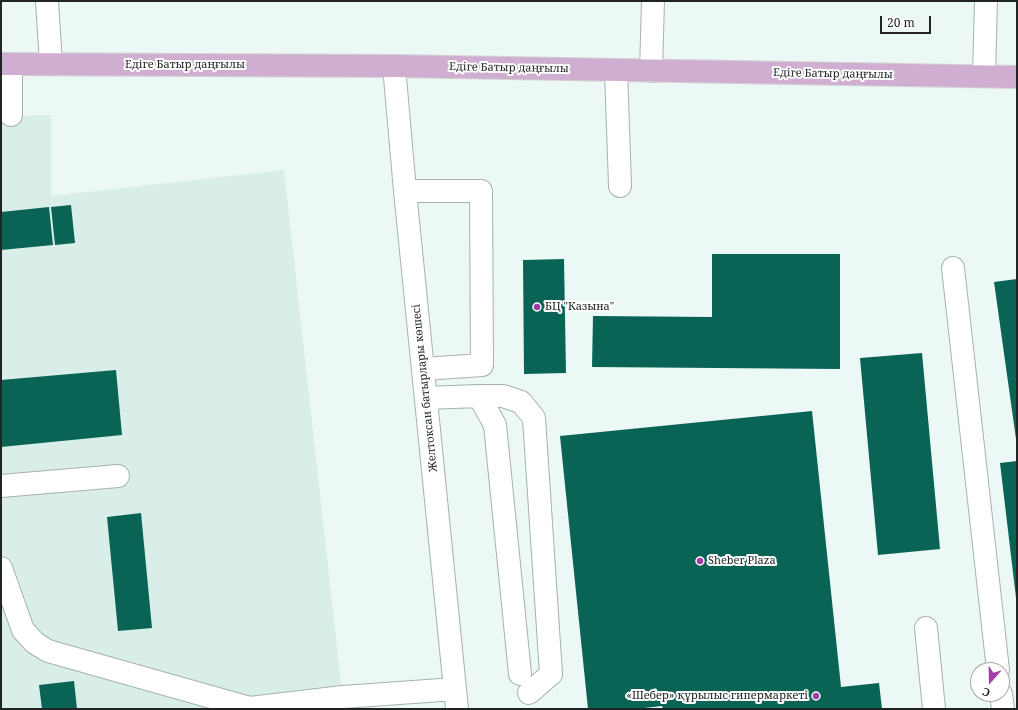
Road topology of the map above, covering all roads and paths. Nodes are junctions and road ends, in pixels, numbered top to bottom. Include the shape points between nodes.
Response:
1 (47, 1) edge
2 (652, 1) edge
3 (986, 1) edge
4 (6, 64) edge
5 (50, 64) junction
6 (394, 66) junction
7 (616, 70) junction
8 (651, 71) junction
9 (984, 76) junction
10 (1017, 76) edge
11 (11, 115) dead end
12 (620, 186) dead end
13 (405, 191) junction
14 (953, 268) dead end
15 (423, 369) junction
16 (479, 396) junction
17 (426, 398) junction
18 (118, 476) dead end
19 (1, 486) edge
20 (1, 568) edge
21 (926, 628) dead end
22 (997, 662) edge
23 (456, 699) edge
24 (934, 709) edge

1 - 5 street
2 - 8 street
3 - 9 street
4 - 5 main road, Едіге Батыр даңғылы
4 - 11 street
5 - 6 main road, Едіге Батыр даңғылы
6 - 7 main road, Едіге Батыр даңғылы
6 - 13 street, Желтоксан батырлары көшесі
7 - 8 main road, Едіге Батыр даңғылы
7 - 12 street
8 - 9 main road, Едіге Батыр даңғылы
9 - 10 main road, Едіге Батыр даңғылы
13 - 15 street, Желтоксан батырлары көшесі
13 - 15 street via 481,191 482,365
14 - 22 street
15 - 17 street, Желтоксан батырлары көшесі
16 - 16 street via 495,425 525,684 551,674 534,418 522,402 503,396
16 - 17 street
17 - 23 street, Желтоксан батырлары көшесі
18 - 19 street
20 - 23 street via 23,630 35,643 48,651 250,708 343,697
21 - 24 street

